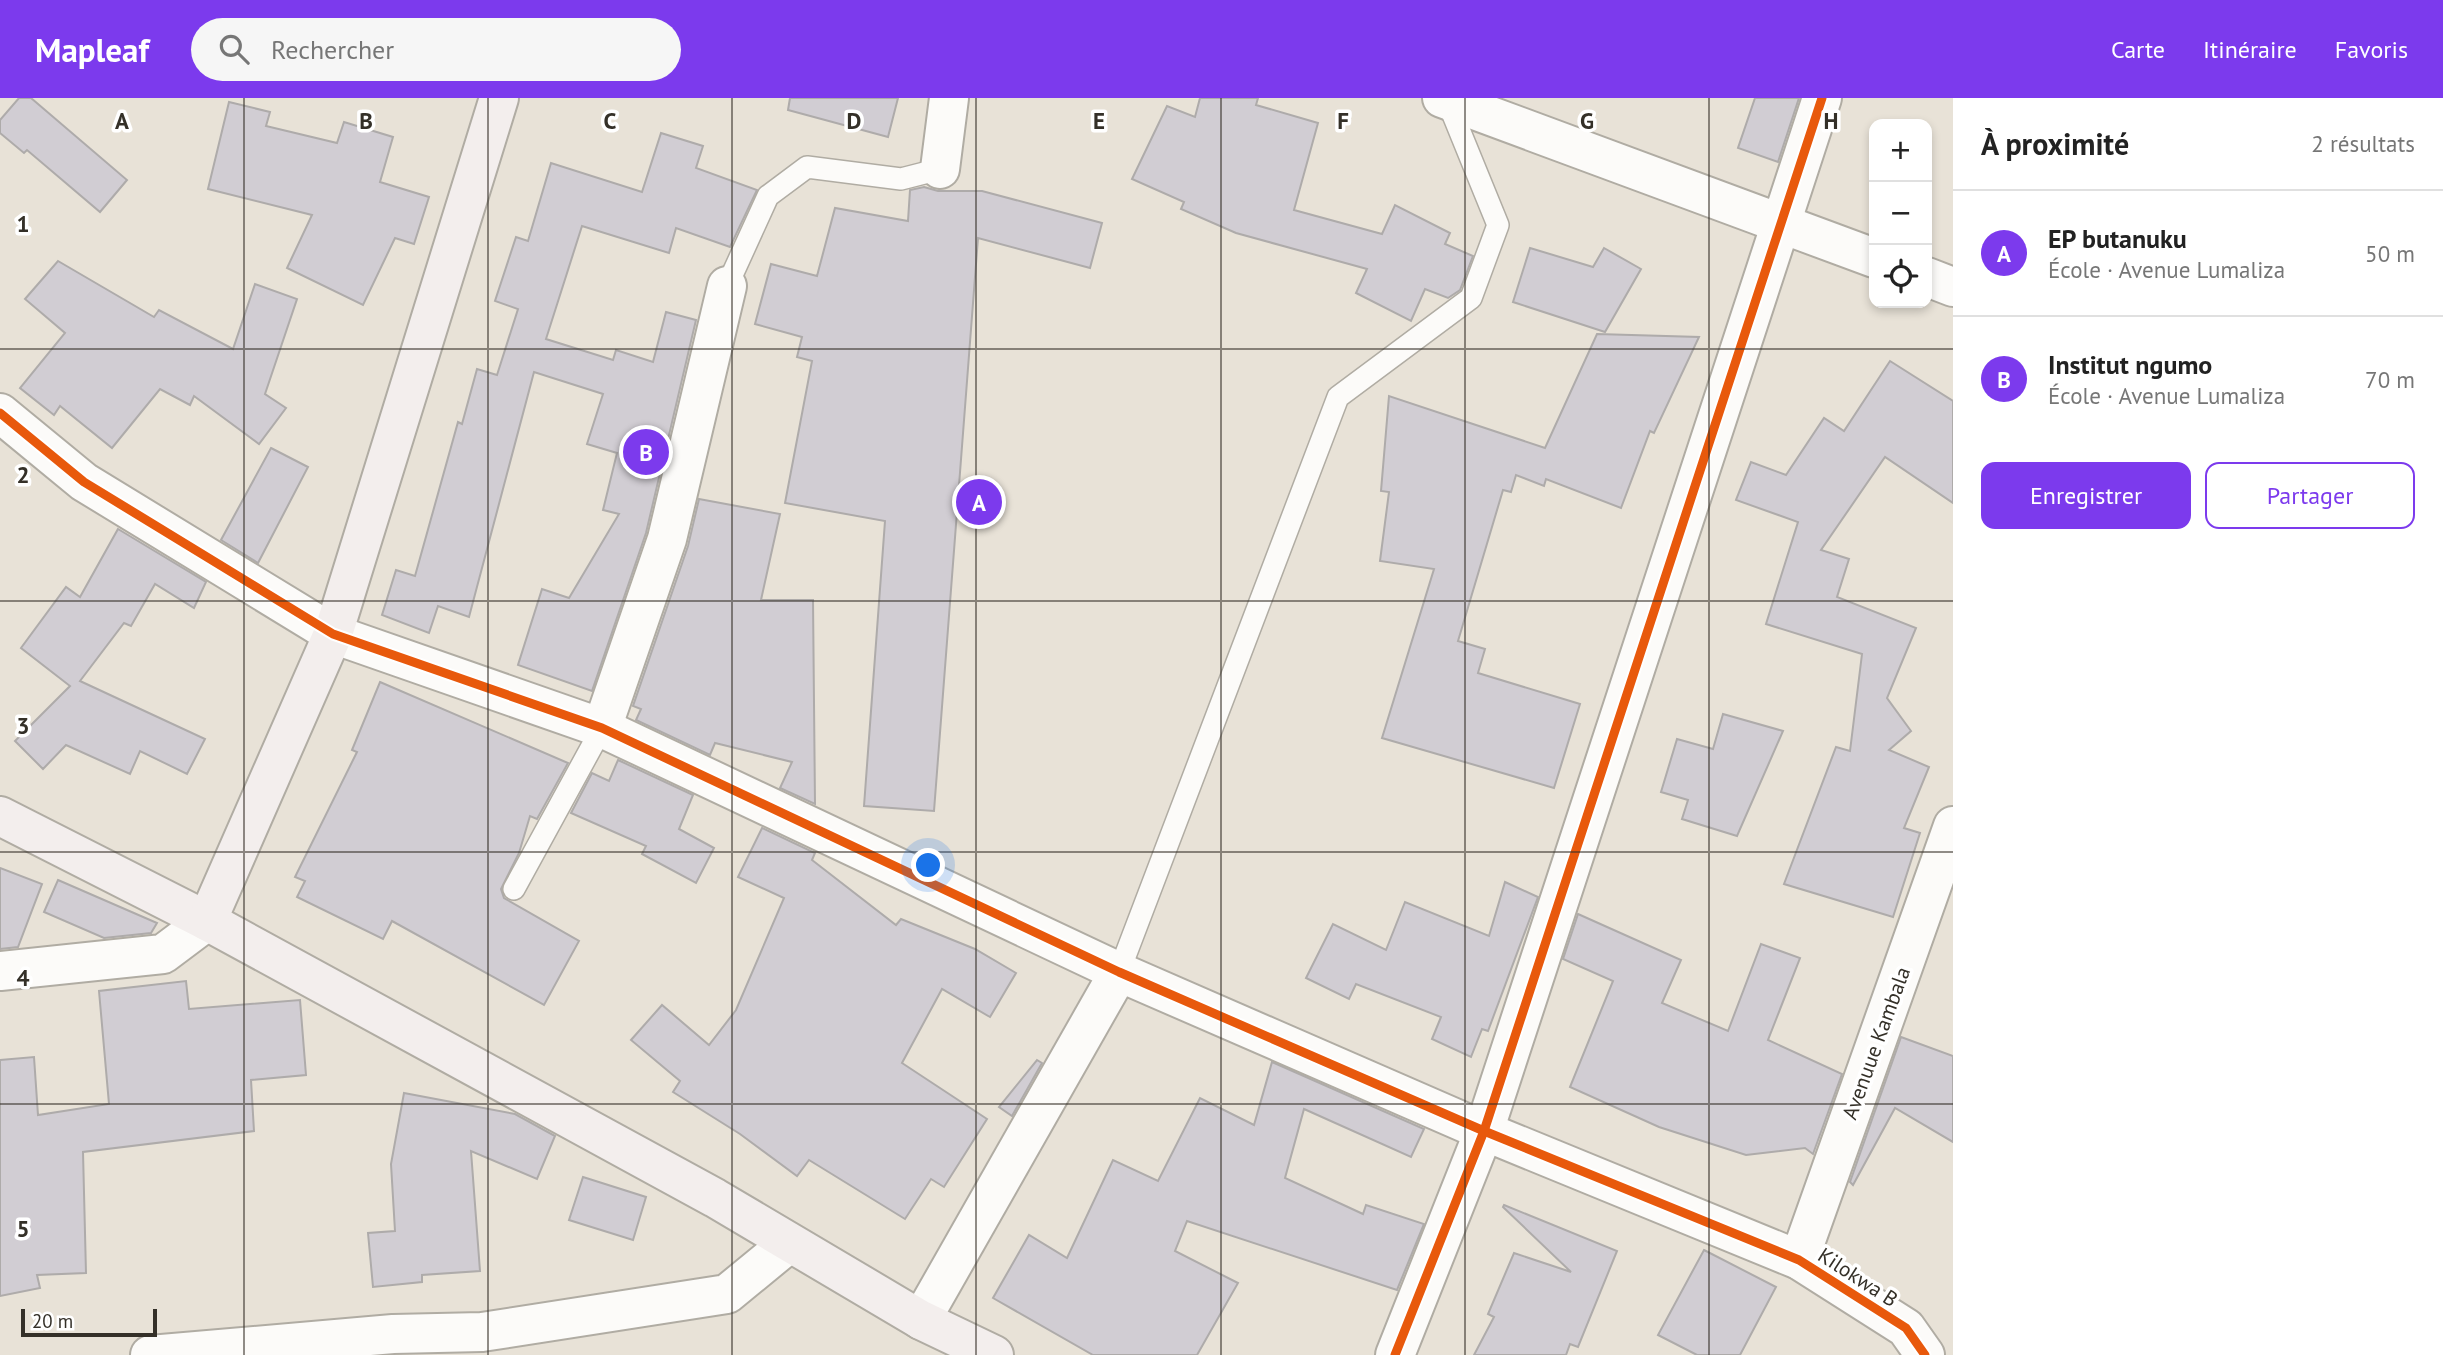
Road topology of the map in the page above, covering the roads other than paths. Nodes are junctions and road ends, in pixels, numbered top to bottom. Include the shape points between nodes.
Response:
1 (499, 98) edge
2 (949, 98) edge
3 (1822, 98) edge
4 (1445, 99) edge
5 (940, 169) joint
6 (1783, 225) junction
7 (1869, 256) edge
8 (1932, 279) edge
9 (727, 286) joint
10 (1953, 287) edge
11 (0, 413) edge
12 (333, 634) junction
13 (602, 728) junction
14 (0, 816) edge
15 (1953, 826) edge
16 (514, 889) dead end
17 (207, 921) junction
18 (0, 971) edge
19 (1119, 972) junction
20 (1484, 1131) junction
21 (788, 1244) junction
22 (1799, 1260) junction
23 (921, 1320) junction
24 (150, 1355) edge
25 (994, 1355) edge
26 (1395, 1355) edge
27 (1925, 1355) edge

1 - 12 street
2 - 5 street
3 - 6 street
4 - 6 street
4 - 19 lane via 1498,225 1471,299 1338,397
5 - 9 lane via 901,179 807,167 768,196
6 - 7 street
6 - 20 street
8 - 10 street
9 - 13 street via 667,540
11 - 12 street, Kilokwa B via 84,482
12 - 13 street, Kilokwa B
12 - 17 street
13 - 16 lane
13 - 19 street, Kilokwa B
14 - 17 street
15 - 22 street, Avenuue Kambala
17 - 18 street via 163,954
17 - 21 street via 715,1198
19 - 20 street, Kilokwa B
19 - 23 street
20 - 22 street, Kilokwa B
20 - 26 street
21 - 23 street
21 - 24 street via 727,1294 482,1332 393,1334
22 - 27 street, Kilokwa B via 1906,1328
23 - 25 street

